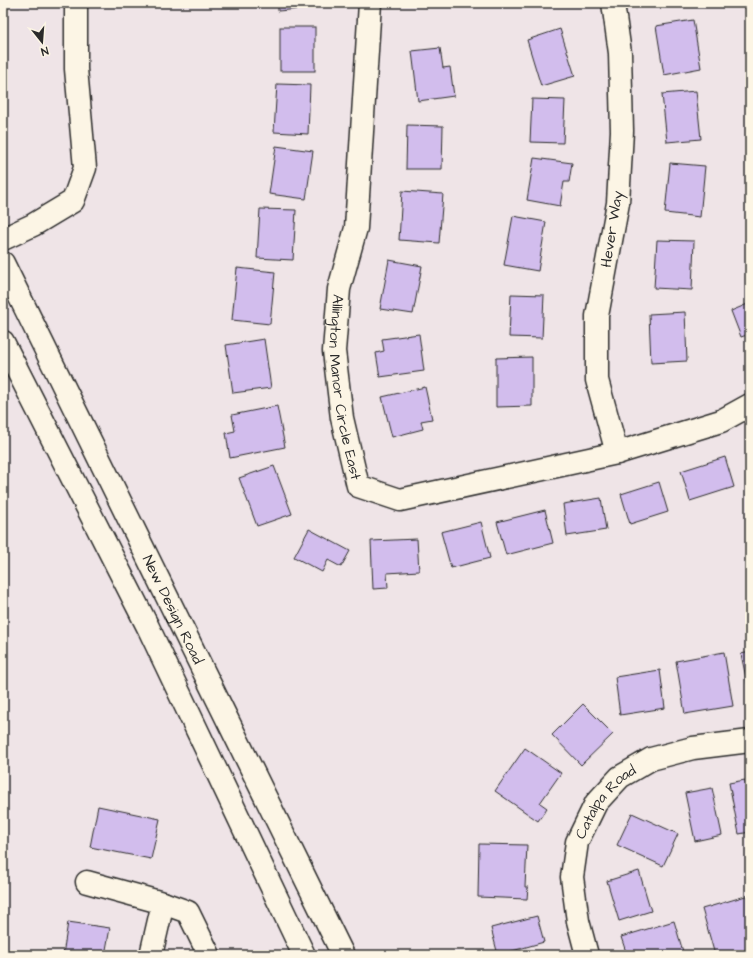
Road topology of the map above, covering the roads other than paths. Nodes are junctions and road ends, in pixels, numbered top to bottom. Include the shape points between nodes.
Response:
1 (76, 3) edge
2 (370, 3) edge
3 (613, 3) edge
4 (3, 239) edge
5 (3, 263) edge
6 (3, 342) edge
7 (750, 405) edge
8 (617, 453) junction
9 (750, 741) edge
10 (87, 882) dead end
11 (163, 902) junction
12 (151, 955) edge
13 (209, 955) edge
14 (304, 955) edge
15 (343, 955) edge
16 (587, 955) edge

1 - 4 street via 76,69 86,168 73,201 33,225
2 - 8 street, Allington Manor Circle East via 356,228 340,289 334,350 342,418 358,486 400,500
3 - 8 street, Hever Way via 620,53 622,131 618,203 597,316 597,380
5 - 15 street, New Design Road
6 - 14 street, New Design Road via 148,627
7 - 8 street, Allington Manor Circle East via 721,421
9 - 16 street, Catalpa Road via 693,748 651,759 620,777 596,803 578,842 572,877 578,921
10 - 11 street
11 - 12 street
11 - 13 street via 188,912

